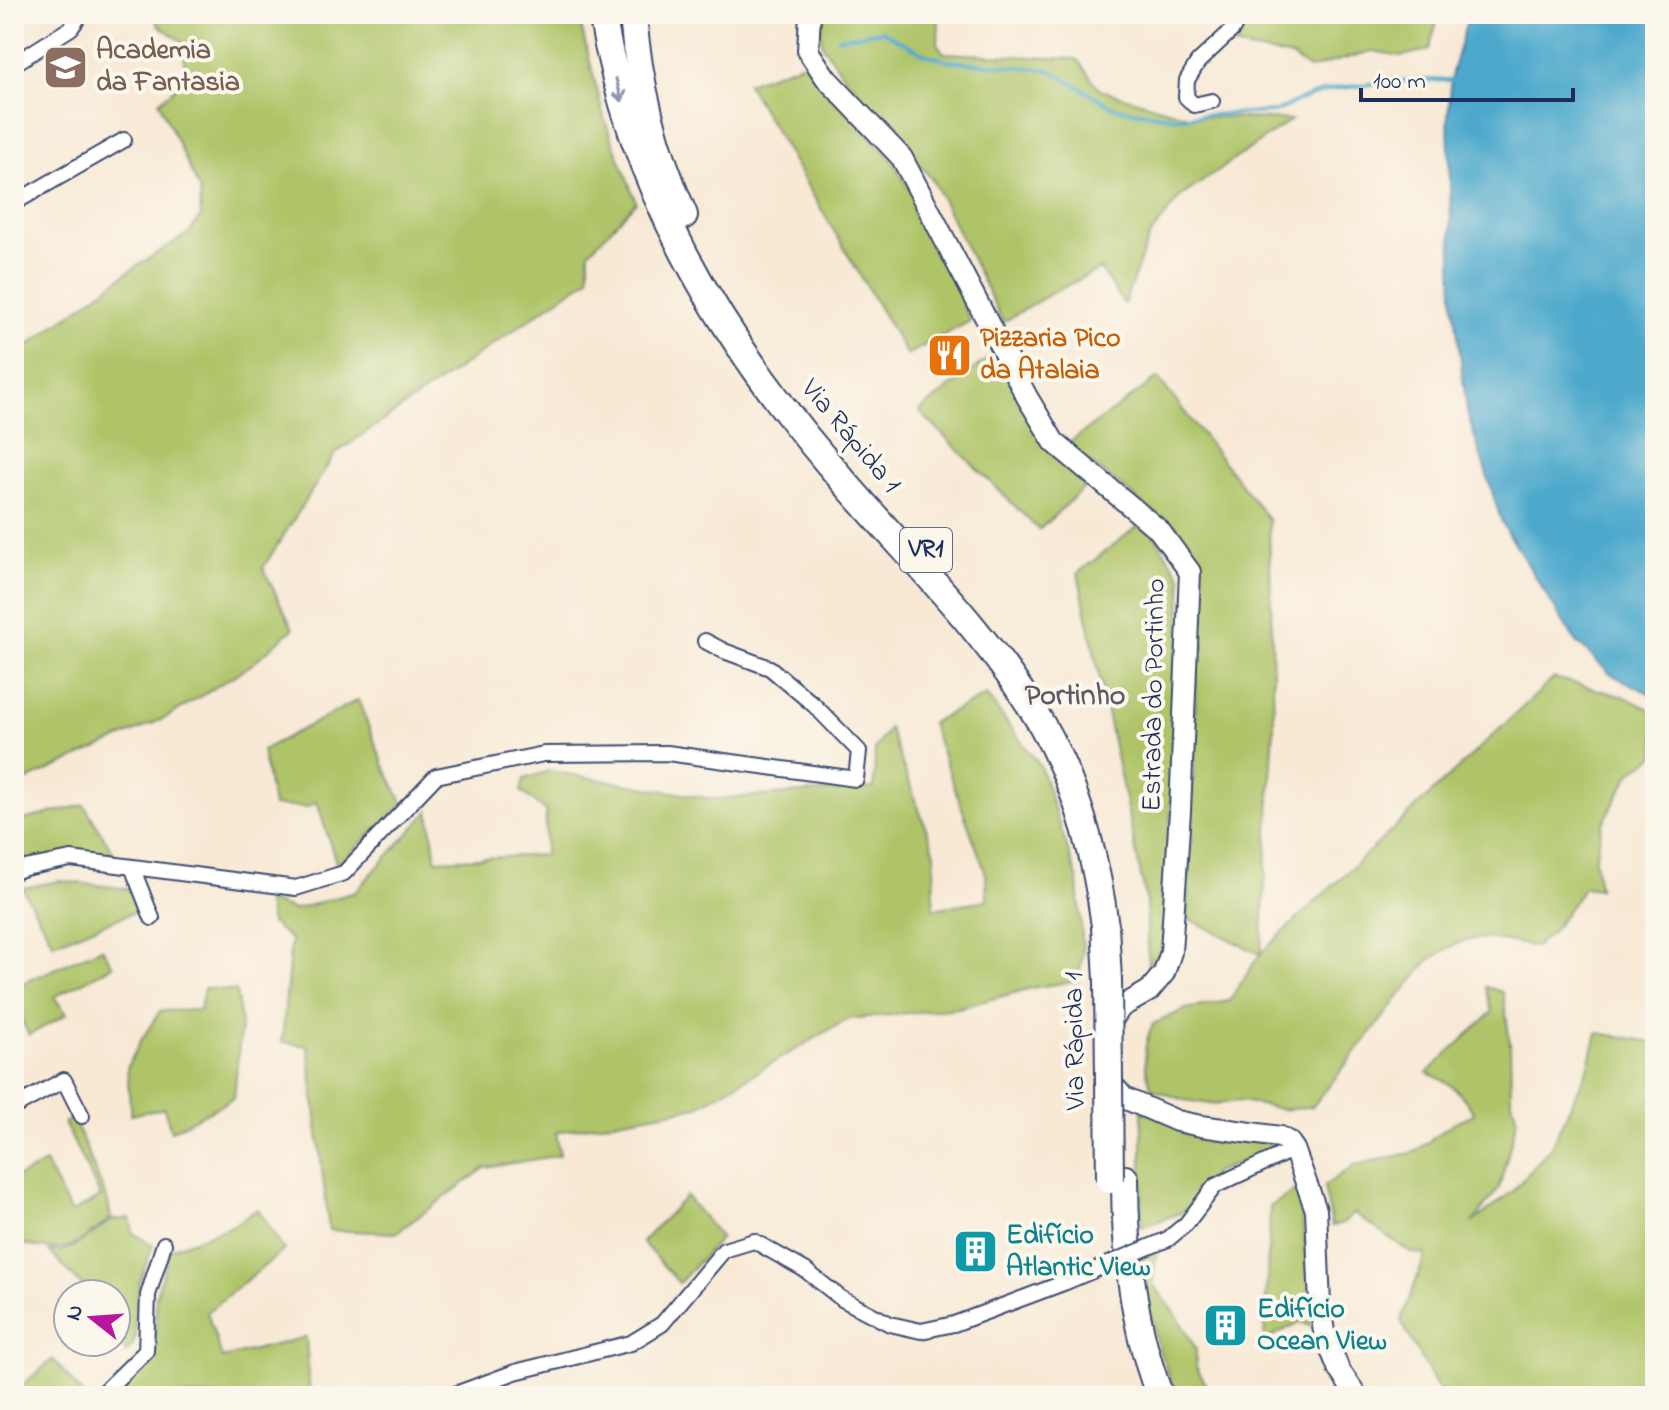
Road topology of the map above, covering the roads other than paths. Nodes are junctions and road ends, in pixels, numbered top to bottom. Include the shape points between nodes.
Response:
1 (81, 14) edge
2 (602, 14) edge
3 (633, 14) edge
4 (810, 14) edge
5 (1241, 14) edge
6 (14, 64) edge
7 (1212, 101) dead end
8 (124, 140) dead end
9 (669, 202) junction
10 (14, 203) edge
11 (705, 641) dead end
12 (132, 867) junction
13 (14, 872) edge
14 (152, 918) dead end
15 (14, 1107) edge
16 (82, 1116) dead end
17 (1294, 1149) junction
18 (1117, 1180) junction
19 (164, 1244) dead end
20 (105, 1396) edge
21 (450, 1396) edge
22 (1142, 1396) edge
23 (1160, 1396) edge
24 (1357, 1396) edge

1 - 6 street via 71,28
2 -> 9 highway, Via Rápida 1 / VR1 via 634,139
3 - 9 highway, Via Rápida 1 / VR1 via 645,98
4 - 17 street, Estrada do Portinho via 808,51 826,78 902,158 1054,442 1159,530 1190,572 1171,952 1164,973 1149,991 1121,1007 1102,1034 1098,1056 1107,1080 1124,1098 1177,1121 1280,1137
5 - 7 street via 1187,80 1186,97 1194,105
8 - 10 street
9 - 18 highway, Via Rápida 1 / VR1, bridge via 678,244 735,342 827,462 986,645 1060,761 1091,842 1114,926 1108,980
11 - 12 street via 770,668 814,705 859,751 856,779 667,753 544,754 436,776 344,873 296,888
12 - 13 street via 71,859
12 - 14 street
15 - 16 street via 64,1080
17 - 21 street, bridge via 1215,1186 1168,1239 954,1324 921,1331 890,1324 754,1241 724,1250 662,1324 631,1343 515,1372
17 - 24 street via 1316,1210 1324,1332 1339,1370
18 - 22 highway, Via Rápida 1 / VR1 via 1110,1241 1117,1301
18 - 23 highway, Via Rápida 1 / VR1 via 1132,1288
19 - 20 street via 148,1295 146,1351

